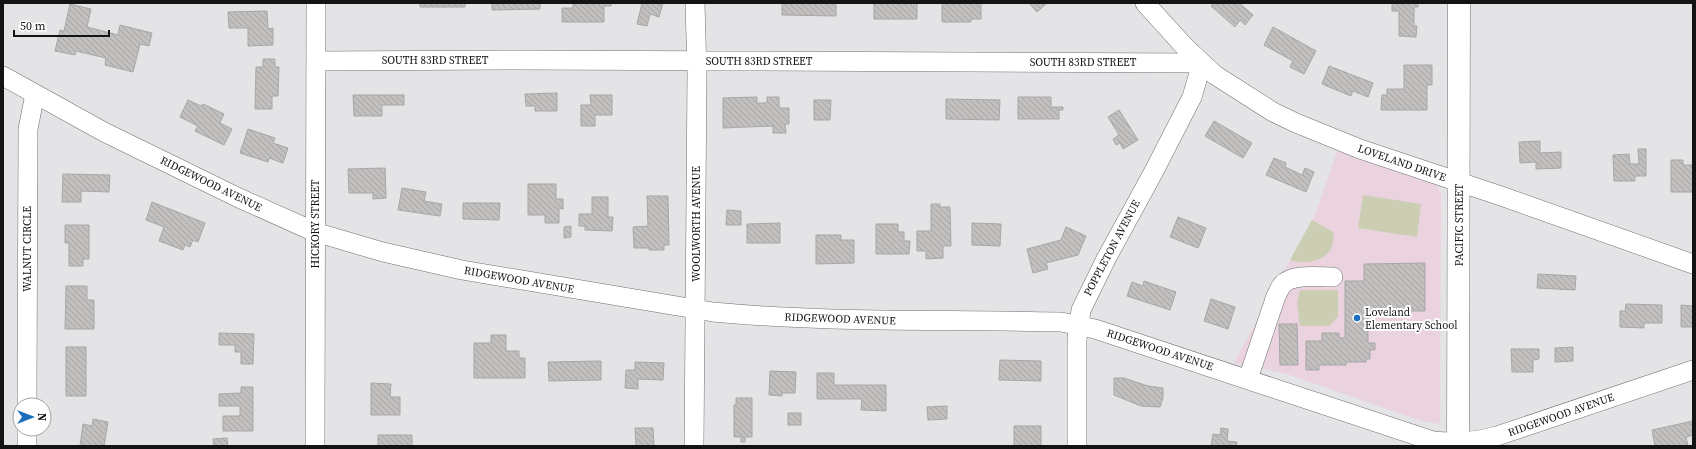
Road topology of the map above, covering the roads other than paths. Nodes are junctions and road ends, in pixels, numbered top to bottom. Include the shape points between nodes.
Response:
1 (316, 3) edge
2 (695, 3) edge
3 (1145, 3) edge
4 (1459, 3) edge
5 (317, 61) junction
6 (696, 61) junction
7 (1202, 63) junction
8 (3, 76) edge
9 (35, 94) junction
10 (1459, 182) junction
11 (315, 232) junction
12 (1693, 264) edge
13 (1333, 277) dead end
14 (696, 310) junction
15 (1079, 325) junction
16 (1693, 370) edge
17 (1248, 379) junction
18 (27, 397) edge
19 (1458, 444) edge
20 (315, 446) edge
21 (694, 446) edge
22 (1077, 446) edge

1 - 5 street, HICKORY STREET
2 - 6 street, WOOLWORTH AVENUE
3 - 7 street, LOVELAND DRIVE
4 - 10 main road, PACIFIC STREET
5 - 6 street, SOUTH 83RD STREET
5 - 11 street, HICKORY STREET
6 - 7 street, SOUTH 83RD STREET
6 - 14 street, WOOLWORTH AVENUE
7 - 10 street, LOVELAND DRIVE via 1215,75 1251,98 1296,123 1360,149
7 - 15 street, POPPLETON AVENUE via 1192,97 1084,301
8 - 9 street, RIDGEWOOD AVENUE
9 - 11 street, RIDGEWOOD AVENUE via 104,132 238,198
9 - 18 street, WALNUT CIRCLE via 28,129
10 - 12 street, LOVELAND DRIVE
10 - 19 main road, PACIFIC STREET
11 - 14 street, RIDGEWOOD AVENUE via 383,252 462,270
11 - 20 street, HICKORY STREET
13 - 17 street via 1298,278 1282,284
14 - 15 street, RIDGEWOOD AVENUE via 753,316 840,320 1002,320
14 - 21 street, WOOLWORTH AVENUE
15 - 17 street, RIDGEWOOD AVENUE
15 - 22 street, POPPLETON AVENUE
16 - 19 street, RIDGEWOOD AVENUE via 1497,436
17 - 19 street, RIDGEWOOD AVENUE via 1415,436

